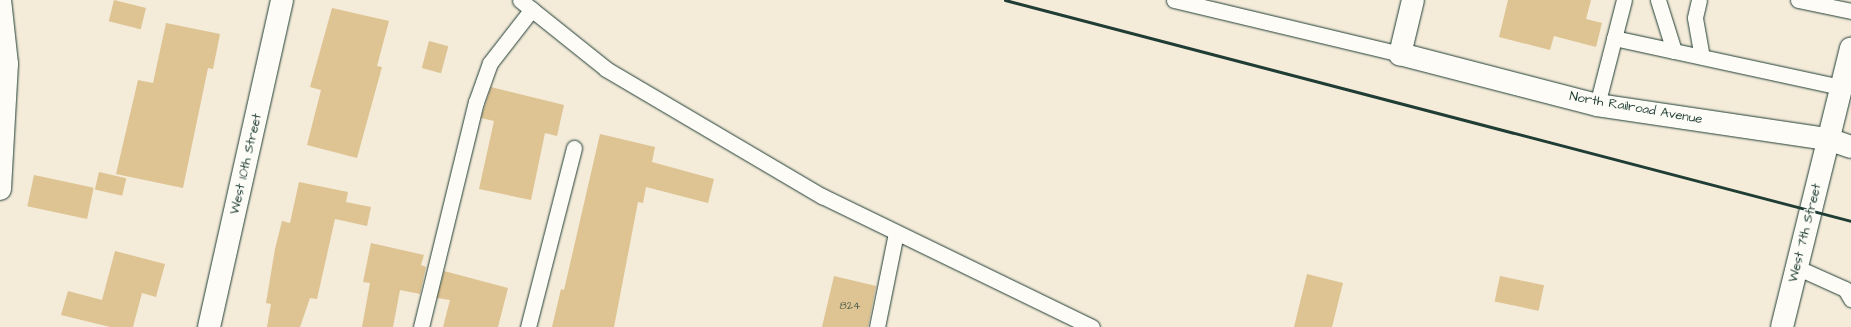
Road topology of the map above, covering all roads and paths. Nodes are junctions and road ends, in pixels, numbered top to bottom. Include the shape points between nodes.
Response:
1 (0, 0) edge
2 (282, 0) edge
3 (1174, 0) edge
4 (1413, 0) edge
5 (1624, 0) edge
6 (1658, 0) edge
7 (1699, 0) edge
8 (1798, 0) edge
9 (526, 4) edge
10 (1851, 11) edge
11 (1614, 38) junction
12 (1851, 48) edge
13 (1674, 51) junction
14 (1400, 54) junction
15 (1702, 56) junction
16 (1844, 94) edge
17 (1597, 105) junction
18 (1828, 139) junction
19 (1851, 147) edge
20 (574, 148) dead end
21 (0, 189) edge
22 (896, 233) junction
23 (1796, 267) junction
24 (1851, 299) edge
25 (209, 327) edge
26 (420, 327) edge
27 (528, 327) edge
28 (877, 327) edge
29 (1092, 327) edge
30 (1782, 327) edge

1 - 21 street via 7,64
2 - 25 street, West 10th Street
3 - 14 lane
4 - 14 street
5 - 11 lane
6 - 13 lane
7 - 15 lane via 1695,18
8 - 10 lane
9 - 22 lane via 606,69 822,196
9 - 26 lane via 490,63 476,102
11 - 13 lane
11 - 17 lane
12 - 16 street, West 7th Street
13 - 15 lane
14 - 17 street, North Railroad Avenue
15 - 16 lane
16 - 18 street, West 7th Street
17 - 18 street, North Railroad Avenue
18 - 19 street, North Railroad Avenue
18 - 23 street, West 7th Street
20 - 27 lane
22 - 28 lane
22 - 29 lane
23 - 24 lane via 1845,289
23 - 30 street, West 7th Street

